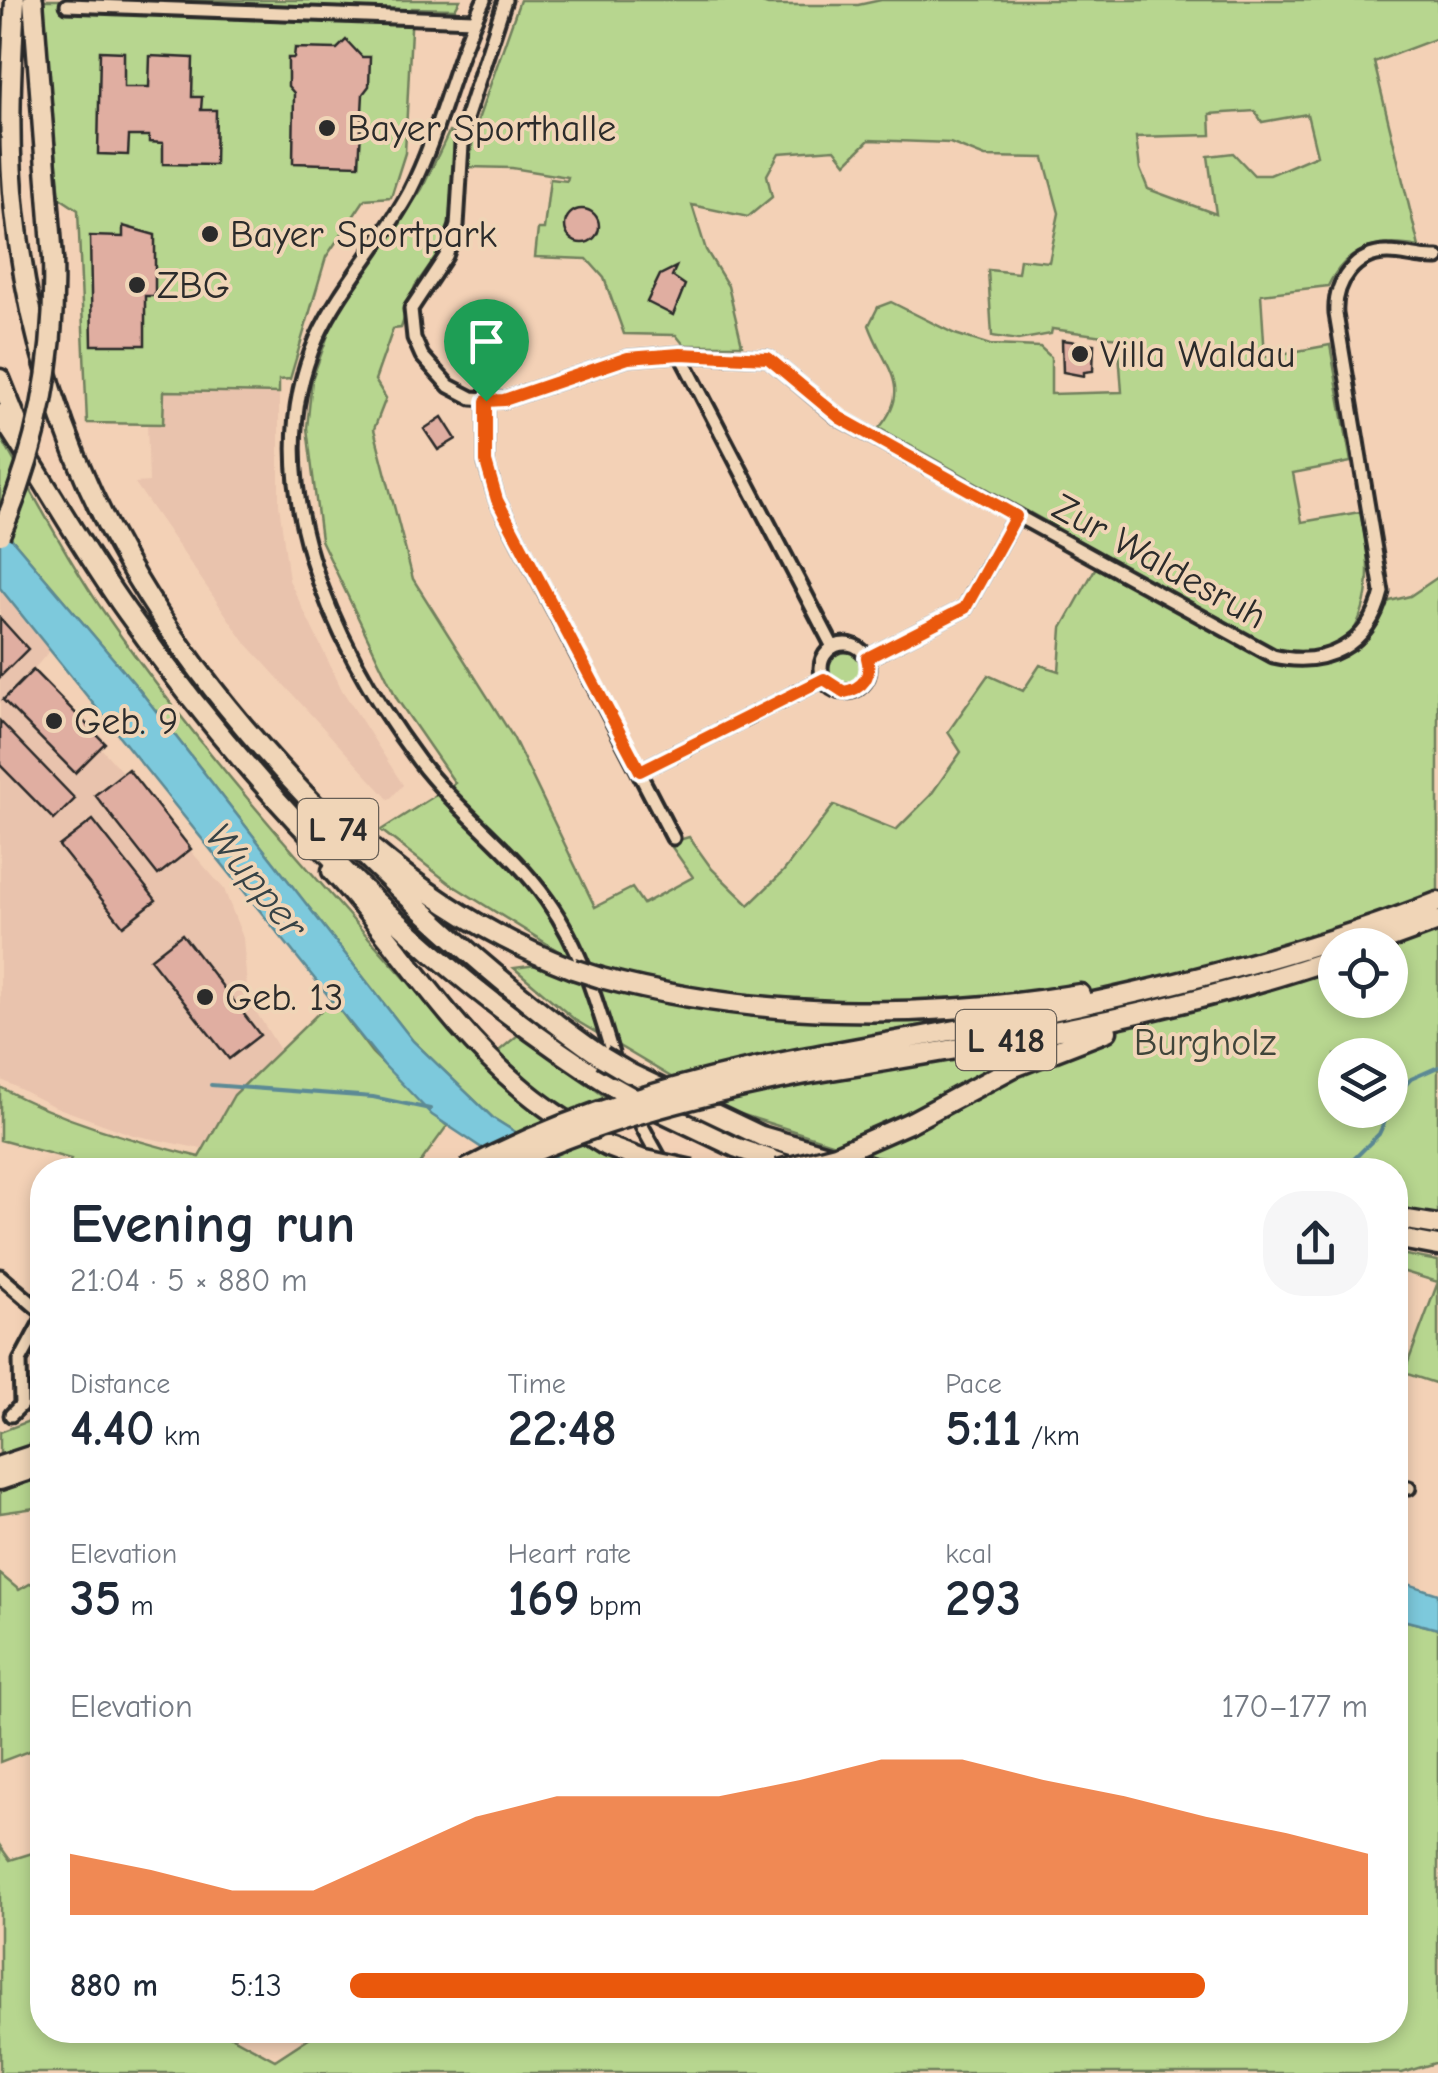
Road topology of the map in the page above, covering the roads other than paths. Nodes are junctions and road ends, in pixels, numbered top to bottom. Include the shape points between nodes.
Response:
1 (16, 0) edge
2 (33, 0) edge
3 (484, 0) edge
4 (505, 0) edge
5 (67, 6) dead end
6 (474, 20) junction
7 (1438, 258) edge
8 (680, 354) junction
9 (0, 379) edge
10 (486, 401) junction
11 (0, 414) edge
12 (31, 460) junction
13 (1016, 516) junction
14 (0, 535) edge
15 (124, 555) junction
16 (833, 647) junction
17 (867, 658) junction
18 (824, 679) junction
19 (640, 771) junction
20 (308, 834) junction
21 (673, 838) dead end
22 (1438, 902) edge
23 (1438, 921) edge
24 (1408, 932) edge
25 (1318, 963) edge
26 (1179, 984) junction
27 (1206, 997) junction
28 (804, 1066) junction
29 (489, 1158) edge
30 (520, 1158) edge
31 (638, 1158) edge
32 (661, 1158) edge
33 (767, 1158) edge
34 (824, 1158) edge
35 (837, 1158) edge
36 (1408, 1220) edge
37 (1438, 1225) edge
38 (1408, 1240) edge
39 (1438, 1246) edge
40 (0, 1276) edge
41 (30, 1302) edge
42 (30, 1342) edge
43 (11, 1415) dead end
44 (30, 1456) edge
45 (0, 1466) edge
46 (30, 1470) edge
47 (0, 1480) edge

1 - 15 highway, L 74 via 12,157 30,310 70,442
2 - 14 highway, bridge via 54,259 53,328 42,408
3 - 6 street
4 - 10 street via 463,128 456,226 411,322 437,376 456,392
5 - 6 street
6 - 32 street via 412,188 317,339 298,404 297,492 325,599 384,710 429,773 519,866 566,928 618,1076
7 - 13 street, Zur Waldesruh via 1371,256 1353,266 1337,292 1382,580 1374,616 1352,644 1316,659 1273,656
8 - 10 street, Zur Waldesruh via 628,358
8 - 13 street, Zur Waldesruh via 768,358 840,418
8 - 16 street
9 - 12 highway, L 74
10 - 19 street via 493,490
11 - 12 highway, L 74
12 - 20 highway, L 74 via 166,666
13 - 17 street via 965,608
15 - 26 highway, L 74, bridge via 220,691 374,850 455,912 573,969 726,1004 866,1010
15 - 35 highway, L 74, bridge via 182,653 252,741 423,911 522,997 629,1073 761,1136
16 - 17 street via 852,645
16 - 18 street via 824,658
17 - 18 street via 866,680 853,690 836,690
18 - 19 street
19 - 21 street
20 - 31 highway, bridge via 318,857 516,1084 606,1146
20 - 33 highway, L 74, bridge via 469,982 547,1043 642,1103
22 - 26 highway, L 418
23 - 24 highway
25 - 27 highway, L 418
26 - 28 highway, L 418
27 - 28 highway, L 418 via 1114,1019
27 - 34 highway, L 418, bridge via 1176,1014 1057,1048
28 - 29 highway, L 418, bridge via 625,1102
28 - 30 highway, L 418, bridge via 660,1106
36 - 37 highway
38 - 39 highway
40 - 41 street
42 - 43 street via 20,1361 21,1405
44 - 45 highway
46 - 47 highway

